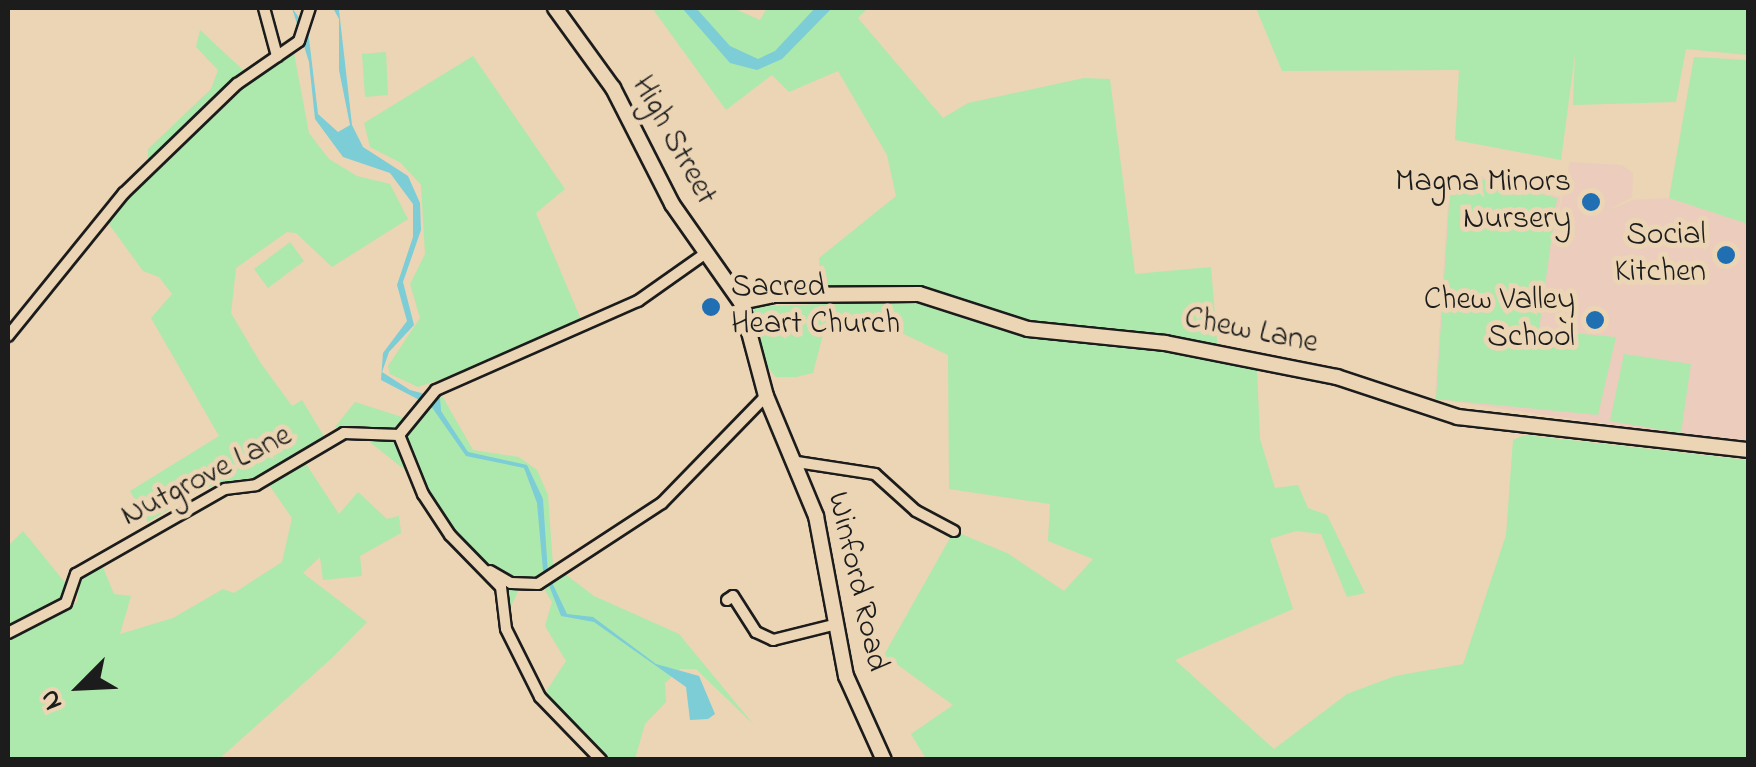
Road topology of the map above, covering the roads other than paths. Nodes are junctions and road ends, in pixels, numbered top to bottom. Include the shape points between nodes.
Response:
1 (264, 8) edge
2 (555, 8) edge
3 (310, 12) edge
4 (278, 56) junction
5 (706, 253) junction
6 (742, 302) junction
7 (8, 336) edge
8 (766, 396) junction
9 (399, 435) junction
10 (1748, 450) edge
11 (797, 462) junction
12 (954, 531) dead end
13 (484, 568) junction
14 (733, 596) dead end
15 (833, 625) junction
16 (8, 634) edge
17 (600, 760) edge
18 (884, 760) edge

1 - 4 street
2 - 5 main road, High Street via 613,88 672,204
3 - 4 street via 294,46
4 - 7 street via 237,84 124,193
5 - 6 main road, High Street
5 - 9 street via 638,301 436,390
6 - 8 main road, Winford Road
6 - 10 main road, Chew Lane via 773,295 919,294 1028,329 1165,343 1339,378 1458,417
8 - 11 main road, Winford Road
8 - 13 street via 662,504 538,584 511,582
9 - 13 street via 432,508
9 - 16 street, Nutgrove Lane via 344,433 256,485 225,489 76,574 66,603
11 - 12 street via 875,474 916,511
11 - 15 main road, Winford Road via 819,528
13 - 17 street via 501,587 506,629 540,697
14 - 15 street via 756,632 773,640
15 - 18 main road, Winford Road via 855,700

